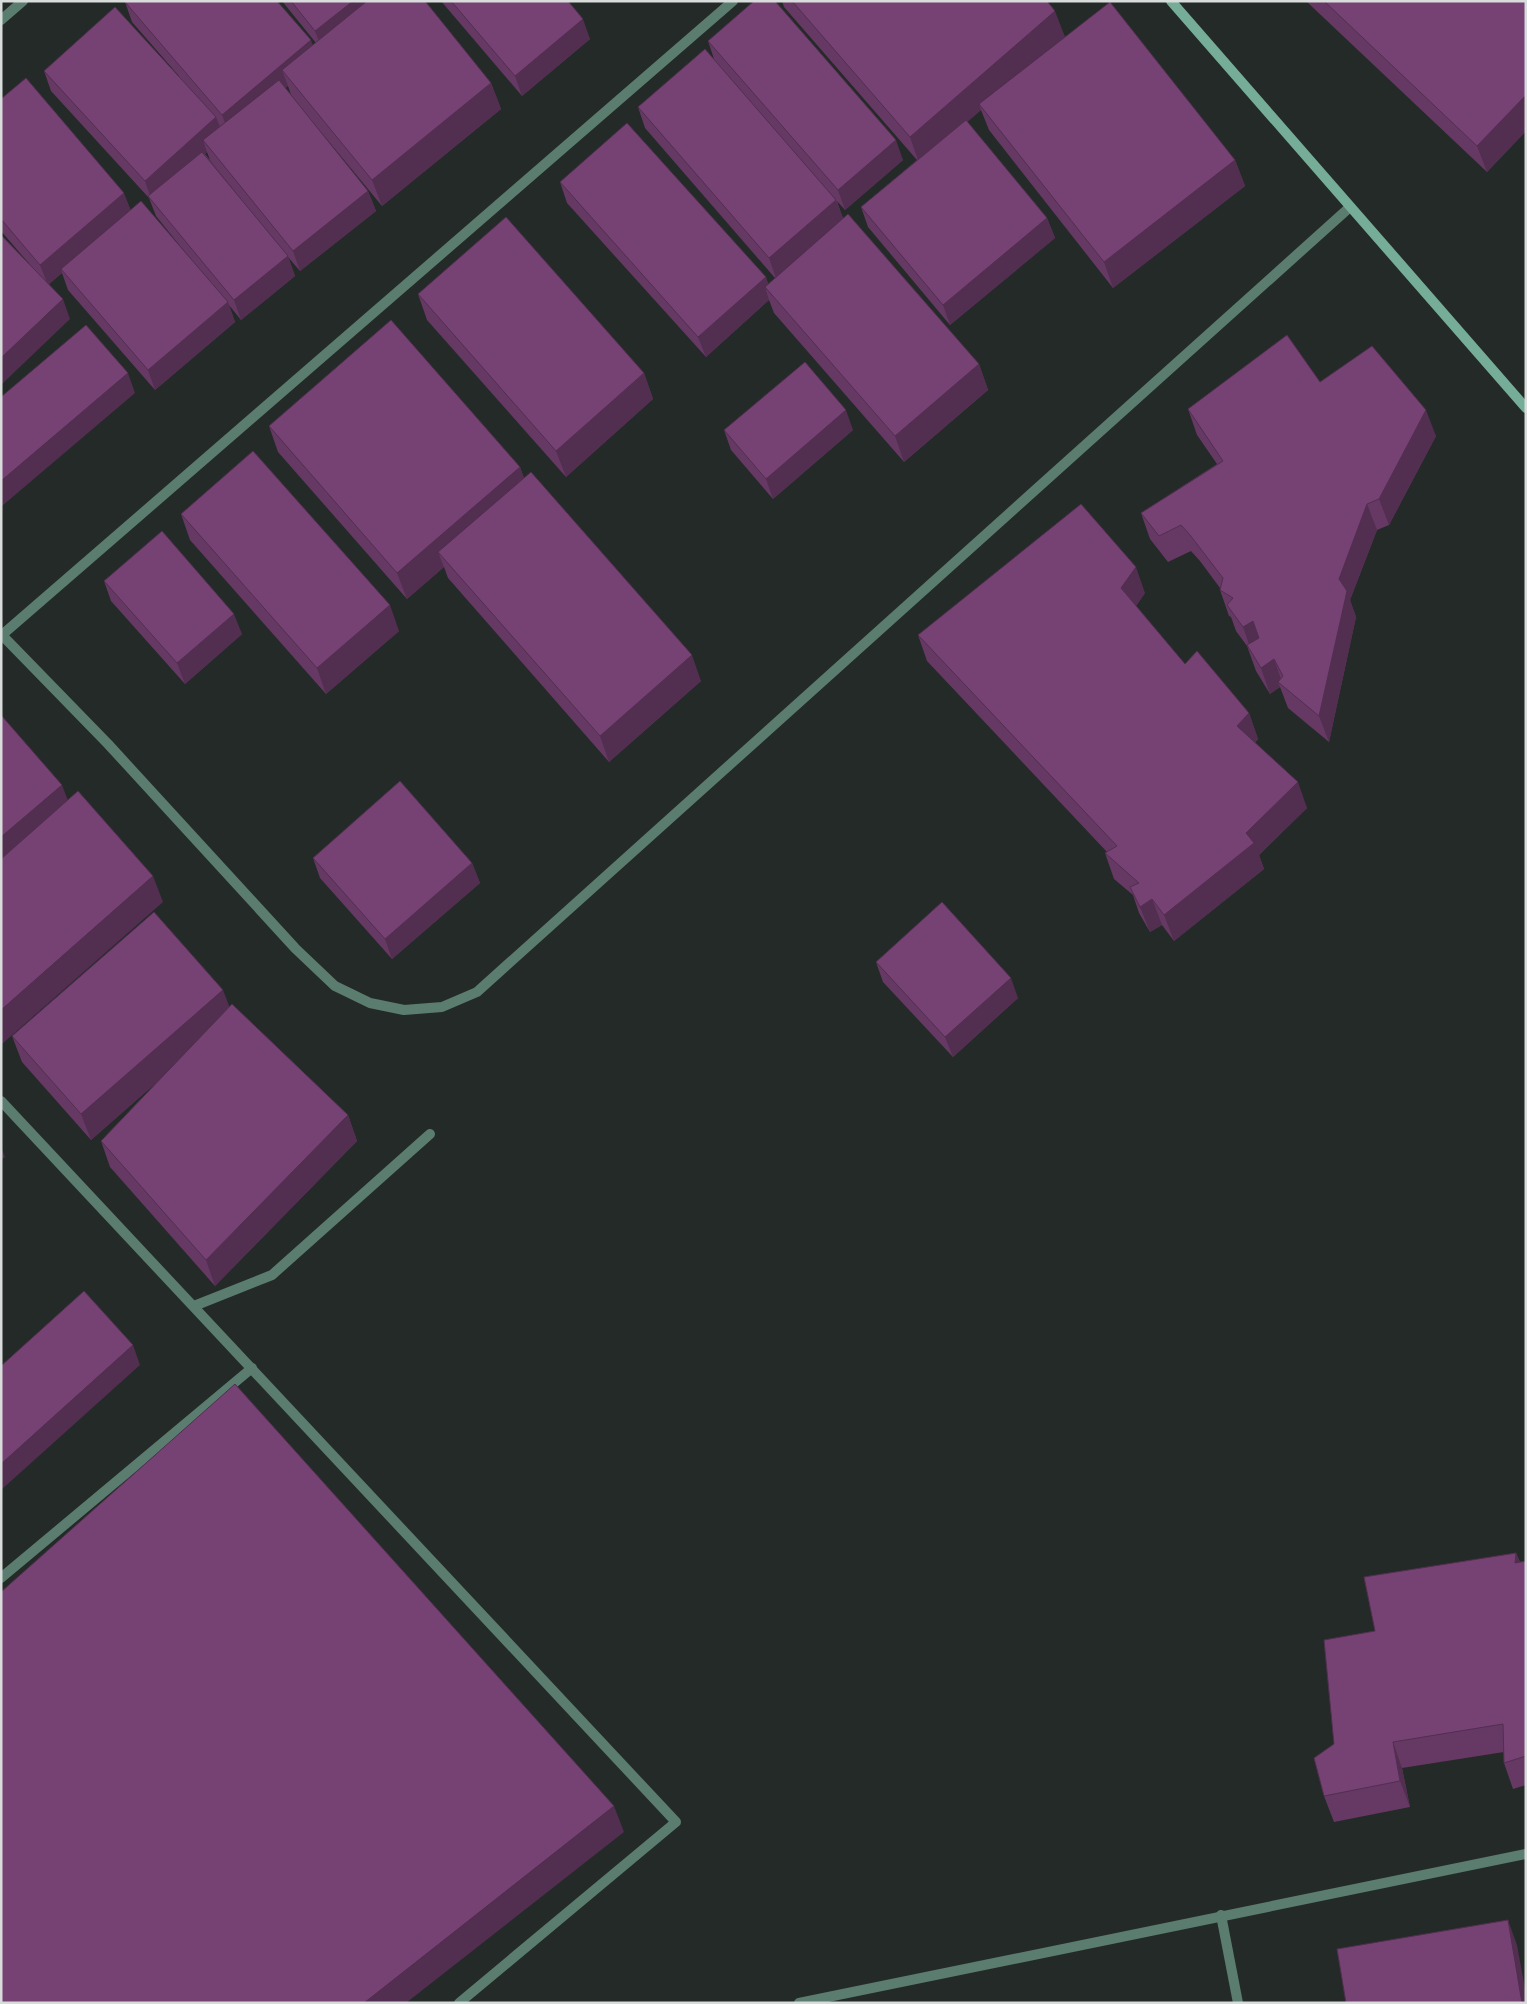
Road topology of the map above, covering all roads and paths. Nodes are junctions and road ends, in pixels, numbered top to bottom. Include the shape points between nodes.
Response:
1 (23, 1) edge
2 (734, 1) edge
3 (1171, 1) edge
4 (1, 20) edge
5 (1350, 207) junction
6 (1526, 408) edge
7 (2, 634) edge
8 (1, 1101) edge
9 (430, 1134) dead end
10 (194, 1306) junction
11 (252, 1368) junction
12 (1, 1578) edge
13 (1526, 1854) edge
14 (1221, 1915) junction
15 (459, 2003) edge
16 (799, 2003) edge
17 (1238, 2003) edge

1 - 4 street
2 - 7 street
3 - 5 street
5 - 6 street
5 - 7 street via 477,992 442,1007 404,1010 370,1003 335,986 294,948 108,744
8 - 10 street
9 - 10 street via 272,1275
10 - 11 street
11 - 12 street
11 - 15 street via 676,1822
13 - 14 street
14 - 16 street
14 - 17 street

